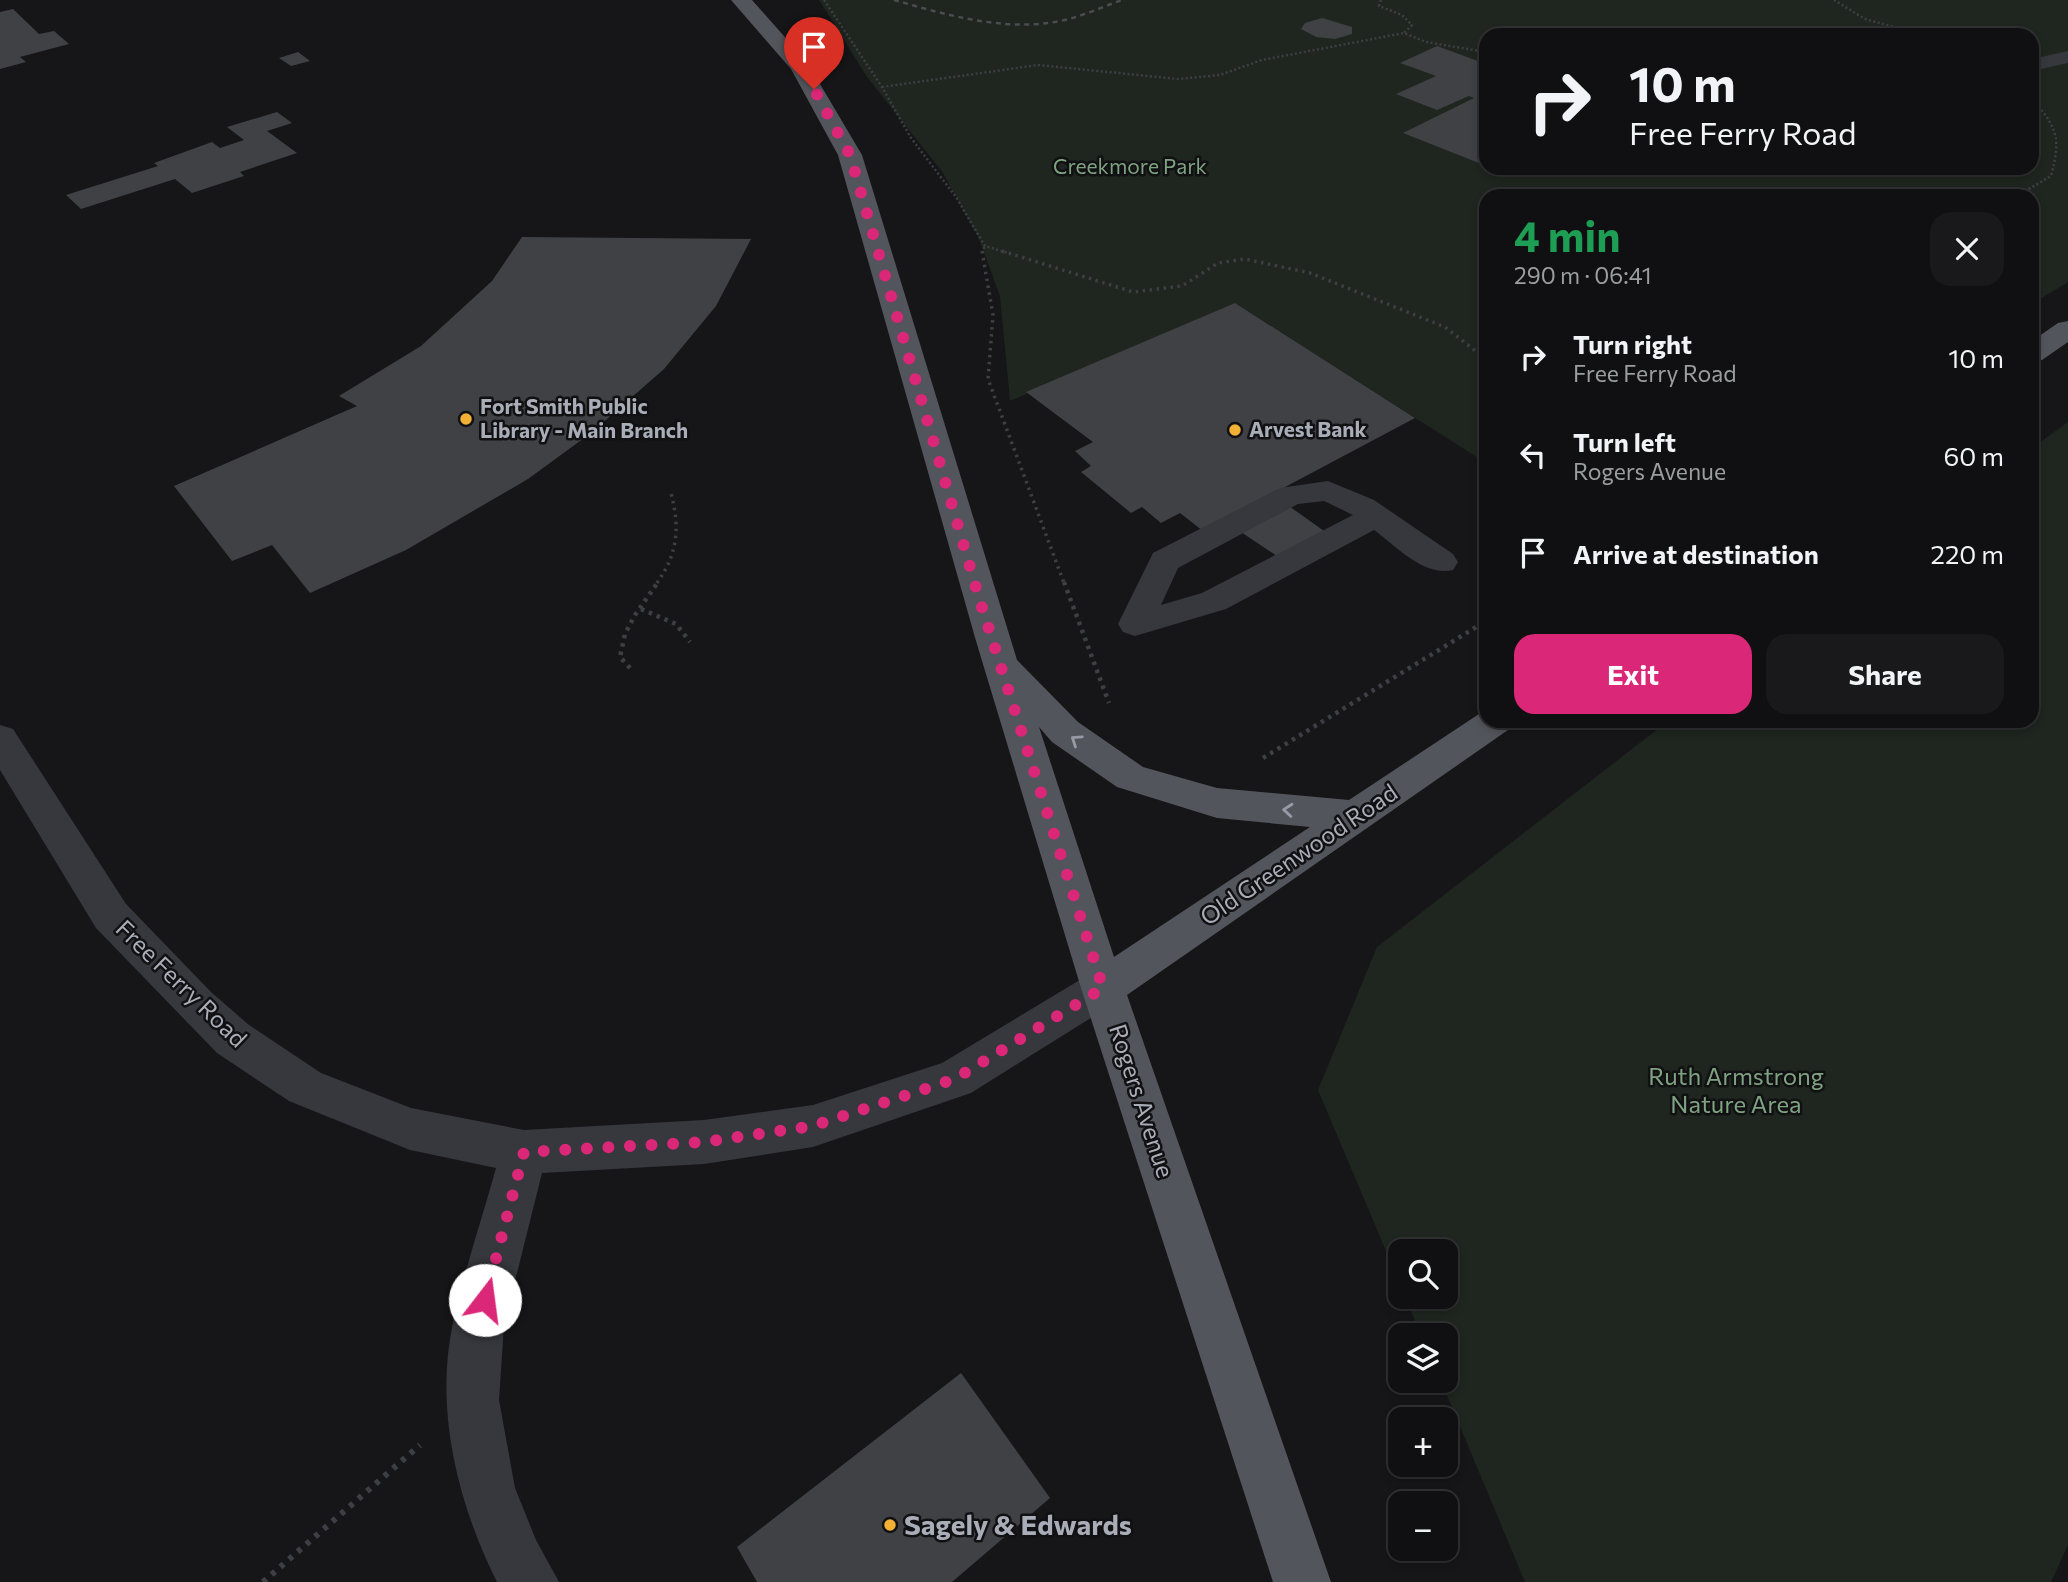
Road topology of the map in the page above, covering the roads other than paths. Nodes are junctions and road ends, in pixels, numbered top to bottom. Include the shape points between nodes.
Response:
1 (741, 0) edge
2 (2044, 42) dead end
3 (2068, 43) edge
4 (2068, 57) edge
5 (2039, 63) edge
6 (2068, 329) edge
7 (2039, 349) edge
8 (1356, 505) junction
9 (1441, 562) dead end
10 (999, 660) junction
11 (1485, 728) edge
12 (0, 738) edge
13 (1356, 816) junction
14 (1103, 988) junction
15 (524, 1152) junction
16 (530, 1582) edge
17 (1302, 1582) edge

1 - 10 main road, Rogers Avenue via 800,66 850,155
2 - 3 street
4 - 5 street
6 - 7 main road
8 - 8 street via 1214,601 1135,624 1165,561 1291,495 1328,491
8 - 9 street
13 -> 10 main road via 1217,803 1130,777 1065,732
10 - 14 main road, Rogers Avenue
11 - 13 main road, Old Greenwood Road
12 - 15 street, Free Ferry Road via 111,916 233,1039 305,1087 410,1129
13 - 14 main road, Old Greenwood Road
14 - 15 street, Free Ferry Road via 955,1079 813,1126 704,1142
14 - 17 main road, Rogers Avenue
15 - 16 street via 478,1325 472,1399 487,1488 516,1560

